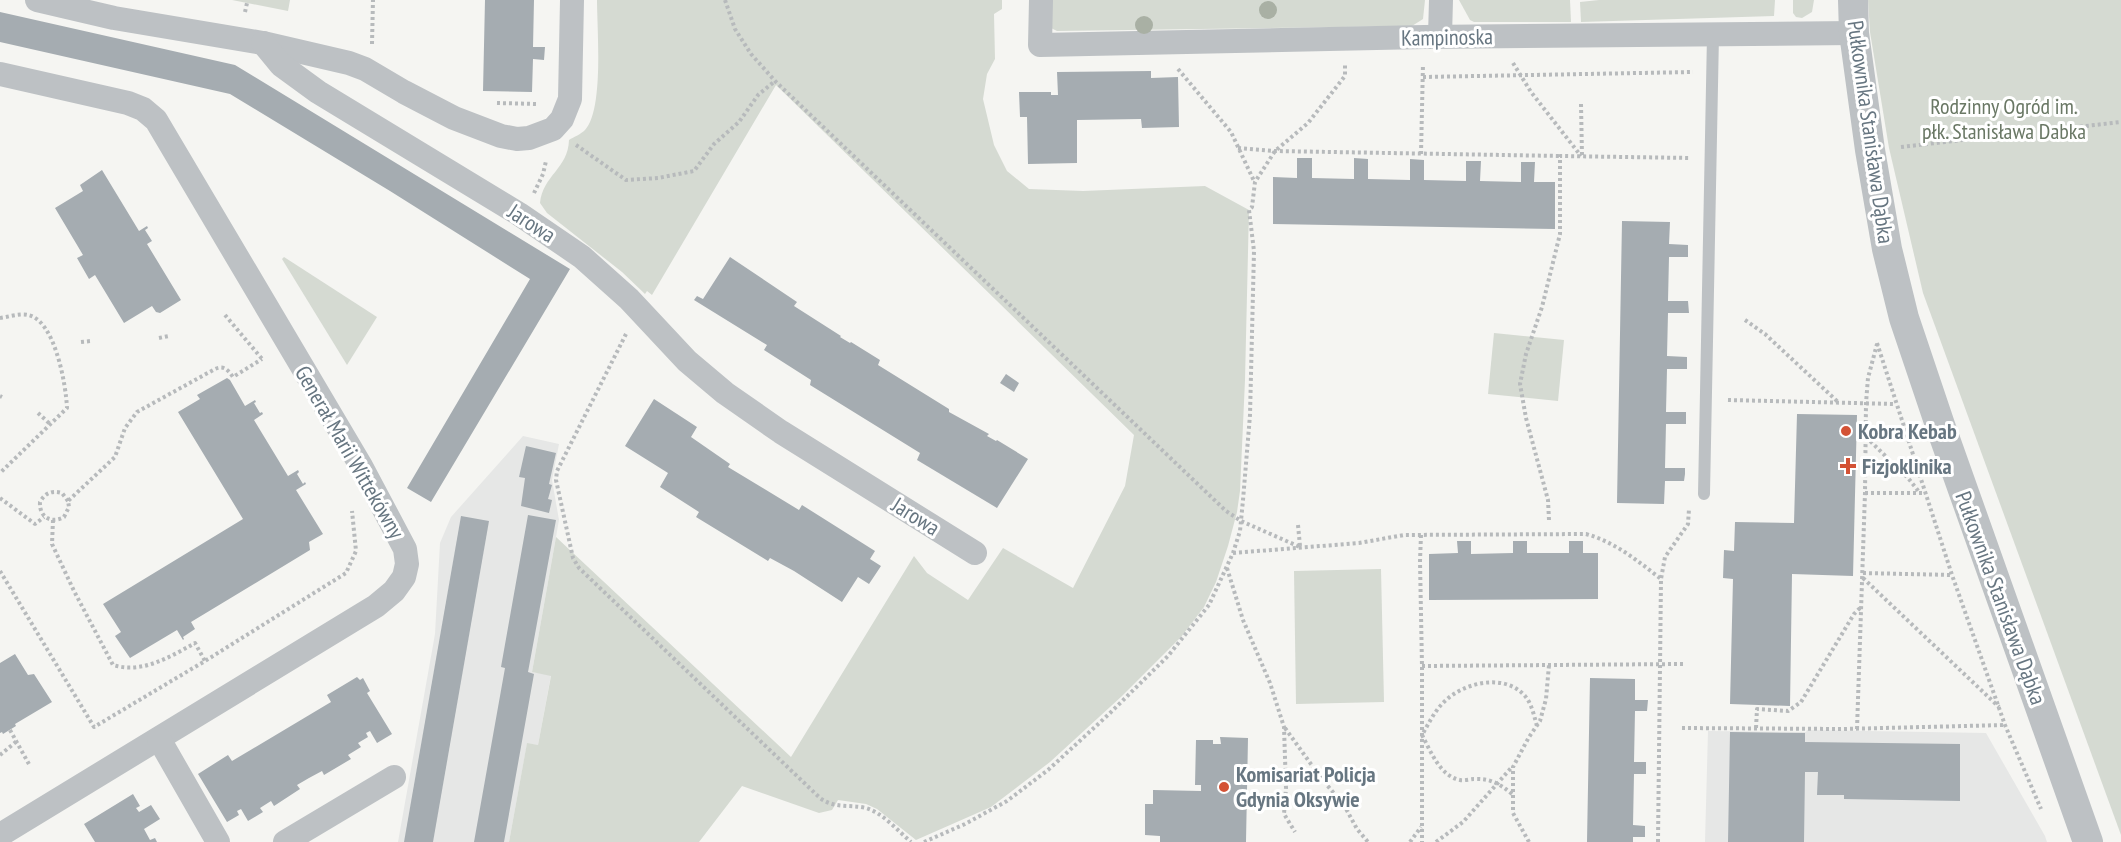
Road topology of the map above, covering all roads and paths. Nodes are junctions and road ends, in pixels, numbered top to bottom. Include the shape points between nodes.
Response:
1 (37, 0) edge
2 (373, 0) edge
3 (572, 0) edge
4 (725, 0) edge
5 (1041, 0) edge
6 (1441, 0) edge
7 (1853, 0) edge
8 (373, 31) dead end
9 (1854, 33) junction
10 (1703, 35) junction
11 (1495, 36) junction
12 (1432, 37) junction
13 (1345, 39) junction
14 (263, 43) junction
15 (1155, 43) junction
16 (1693, 72) junction
17 (0, 74) edge
18 (1520, 75) junction
19 (1423, 77) junction
20 (775, 81) junction
21 (1693, 83) dead end
22 (1581, 104) dead end
23 (2121, 122) edge
24 (553, 129) junction
25 (1694, 147) dead end
26 (1238, 148) junction
27 (1870, 150) junction
28 (1275, 151) junction
29 (1421, 153) junction
30 (1560, 156) junction
31 (1582, 157) junction
32 (1255, 182) junction
33 (638, 310) junction
34 (225, 315) dead end
35 (0, 318) edge
36 (1744, 320) dead end
37 (169, 336) dead end
38 (159, 338) dead end
39 (91, 341) dead end
40 (81, 342) dead end
41 (1877, 344) dead end
42 (262, 359) junction
43 (269, 368) dead end
44 (1706, 400) junction
45 (1839, 403) junction
46 (1866, 403) junction
47 (1895, 404) dead end
48 (38, 413) dead end
49 (50, 424) junction
50 (1865, 437) junction
51 (0, 473) edge
52 (1865, 493) junction
53 (1704, 494) dead end
54 (0, 498) edge
55 (68, 501) junction
56 (1689, 504) dead end
57 (351, 508) dead end
58 (44, 517) junction
59 (53, 520) junction
60 (1549, 520) dead end
61 (1240, 521) junction
62 (1298, 525) dead end
63 (1421, 535) junction
64 (1300, 547) junction
65 (975, 553) dead end
66 (1233, 553) junction
67 (1227, 567) junction
68 (0, 572) edge
69 (1862, 575) junction
70 (1952, 575) dead end
71 (1661, 579) junction
72 (6, 580) junction
73 (0, 584) edge
74 (1861, 607) junction
75 (205, 661) junction
76 (1683, 664) dead end
77 (1548, 665) junction
78 (1662, 665) junction
79 (1422, 666) junction
80 (1999, 708) dead end
81 (2005, 725) dead end
82 (1537, 726) junction
83 (1284, 727) junction
84 (1682, 728) dead end
85 (1756, 728) junction
86 (1857, 729) junction
87 (10, 730) dead end
88 (1422, 735) junction
89 (159, 739) junction
90 (16, 741) junction
91 (0, 755) edge
92 (30, 766) dead end
93 (1513, 767) junction
94 (394, 777) dead end
95 (1497, 783) junction
96 (1512, 794) junction
97 (1422, 827) junction
98 (1294, 832) dead end
99 (0, 835) edge
100 (218, 842) edge
101 (285, 842) edge
102 (911, 842) edge
103 (924, 842) edge
104 (1368, 842) edge
105 (1410, 842) edge
106 (1422, 842) edge
107 (1436, 842) edge
108 (1529, 842) edge
109 (1658, 842) edge
110 (2088, 842) edge

1 - 14 street via 114,18
2 - 8 path
3 - 24 street via 570,99
4 - 20 path via 735,28 751,54
5 - 15 street, Kampinoska via 1040,45
6 - 12 street
7 - 9 street, Pułkownika Stanisława Dąbka
9 - 10 street, Kampinoska
9 - 27 street, Pułkownika Stanisława Dąbka
10 - 11 street, Kampinoska
10 - 16 path
10 - 44 lane
11 - 12 street, Kampinoska
11 - 18 path
12 - 13 street, Kampinoska
12 - 19 path
13 - 15 street, Kampinoska
13 - 28 path via 1345,76 1308,123
14 - 24 street via 365,69 454,118 501,136 529,138
14 - 33 street, Jarowa via 281,65 318,92 548,232 605,277
15 - 26 path via 1231,132
16 - 18 path
16 - 21 path
17 - 89 street, Generał Marii Wittekówny via 128,103 156,120 361,466 405,549 404,577 376,606
18 - 19 path
18 - 31 path
19 - 29 path
20 - 24 path via 758,95 694,171 626,180
20 - 61 path
22 - 31 path
23 - 27 path
25 - 31 path via 1694,158
26 - 28 path
26 - 32 path
27 - 110 street, Pułkownika Stanisława Dąbka via 1904,318
28 - 29 path
28 - 32 path
29 - 30 path
30 - 31 path
30 - 60 path via 1560,234 1520,384 1548,500
32 - 61 path via 1249,210 1254,251 1250,414
33 - 65 street, Jarowa via 687,361 725,393
33 - 102 path via 557,471 573,558 820,798 829,805 866,808
34 - 42 path
35 - 49 path via 27,314 35,318 53,345 68,408
36 - 45 path via 1765,334
37 - 38 path
39 - 40 path
41 - 46 path
42 - 43 path
42 - 55 path via 233,377 225,368 215,369 137,412 125,428 115,457
44 - 45 path
44 - 53 lane
45 - 46 path
46 - 47 path
46 - 50 path
48 - 49 path
49 - 51 path
50 - 52 path
50 - 52 path via 1923,493
52 - 69 path
54 - 58 path via 35,524
55 - 58 path via 62,493 46,494 40,502
55 - 59 path via 67,513
56 - 71 path via 1689,524 1665,557
57 - 75 path via 356,551 346,573
58 - 59 path
59 - 75 path via 52,544 113,665 134,668 153,663 195,643
61 - 64 path
61 - 66 path
62 - 64 path
63 - 64 path
63 - 71 path via 1586,534 1615,545
63 - 79 path
64 - 66 path
66 - 67 path
67 - 83 path
67 - 103 path via 1209,605 1189,632 1048,770 1007,801
68 - 72 path
69 - 70 path
69 - 74 path
69 - 80 path
71 - 78 path
72 - 73 path
72 - 75 path via 93,727
74 - 85 path via 1801,702 1788,711 1757,709
74 - 86 path
76 - 78 path
77 - 78 path
77 - 79 path
77 - 82 path via 1546,699
78 - 109 path
79 - 88 path
81 - 86 path
82 - 88 path via 1527,698 1519,690 1487,682 1460,690 1446,701
82 - 93 path
83 - 98 path via 1284,814
83 - 104 path
84 - 85 path
85 - 86 path
87 - 90 path
88 - 95 path via 1445,772 1461,781
88 - 97 path
89 - 99 street, Generał Marii Wittekówny
89 - 100 street
90 - 91 path
90 - 92 path
93 - 95 path
93 - 96 path
94 - 101 street
95 - 96 path
95 - 107 path via 1464,822
96 - 108 path via 1513,813
97 - 105 path
97 - 106 path

